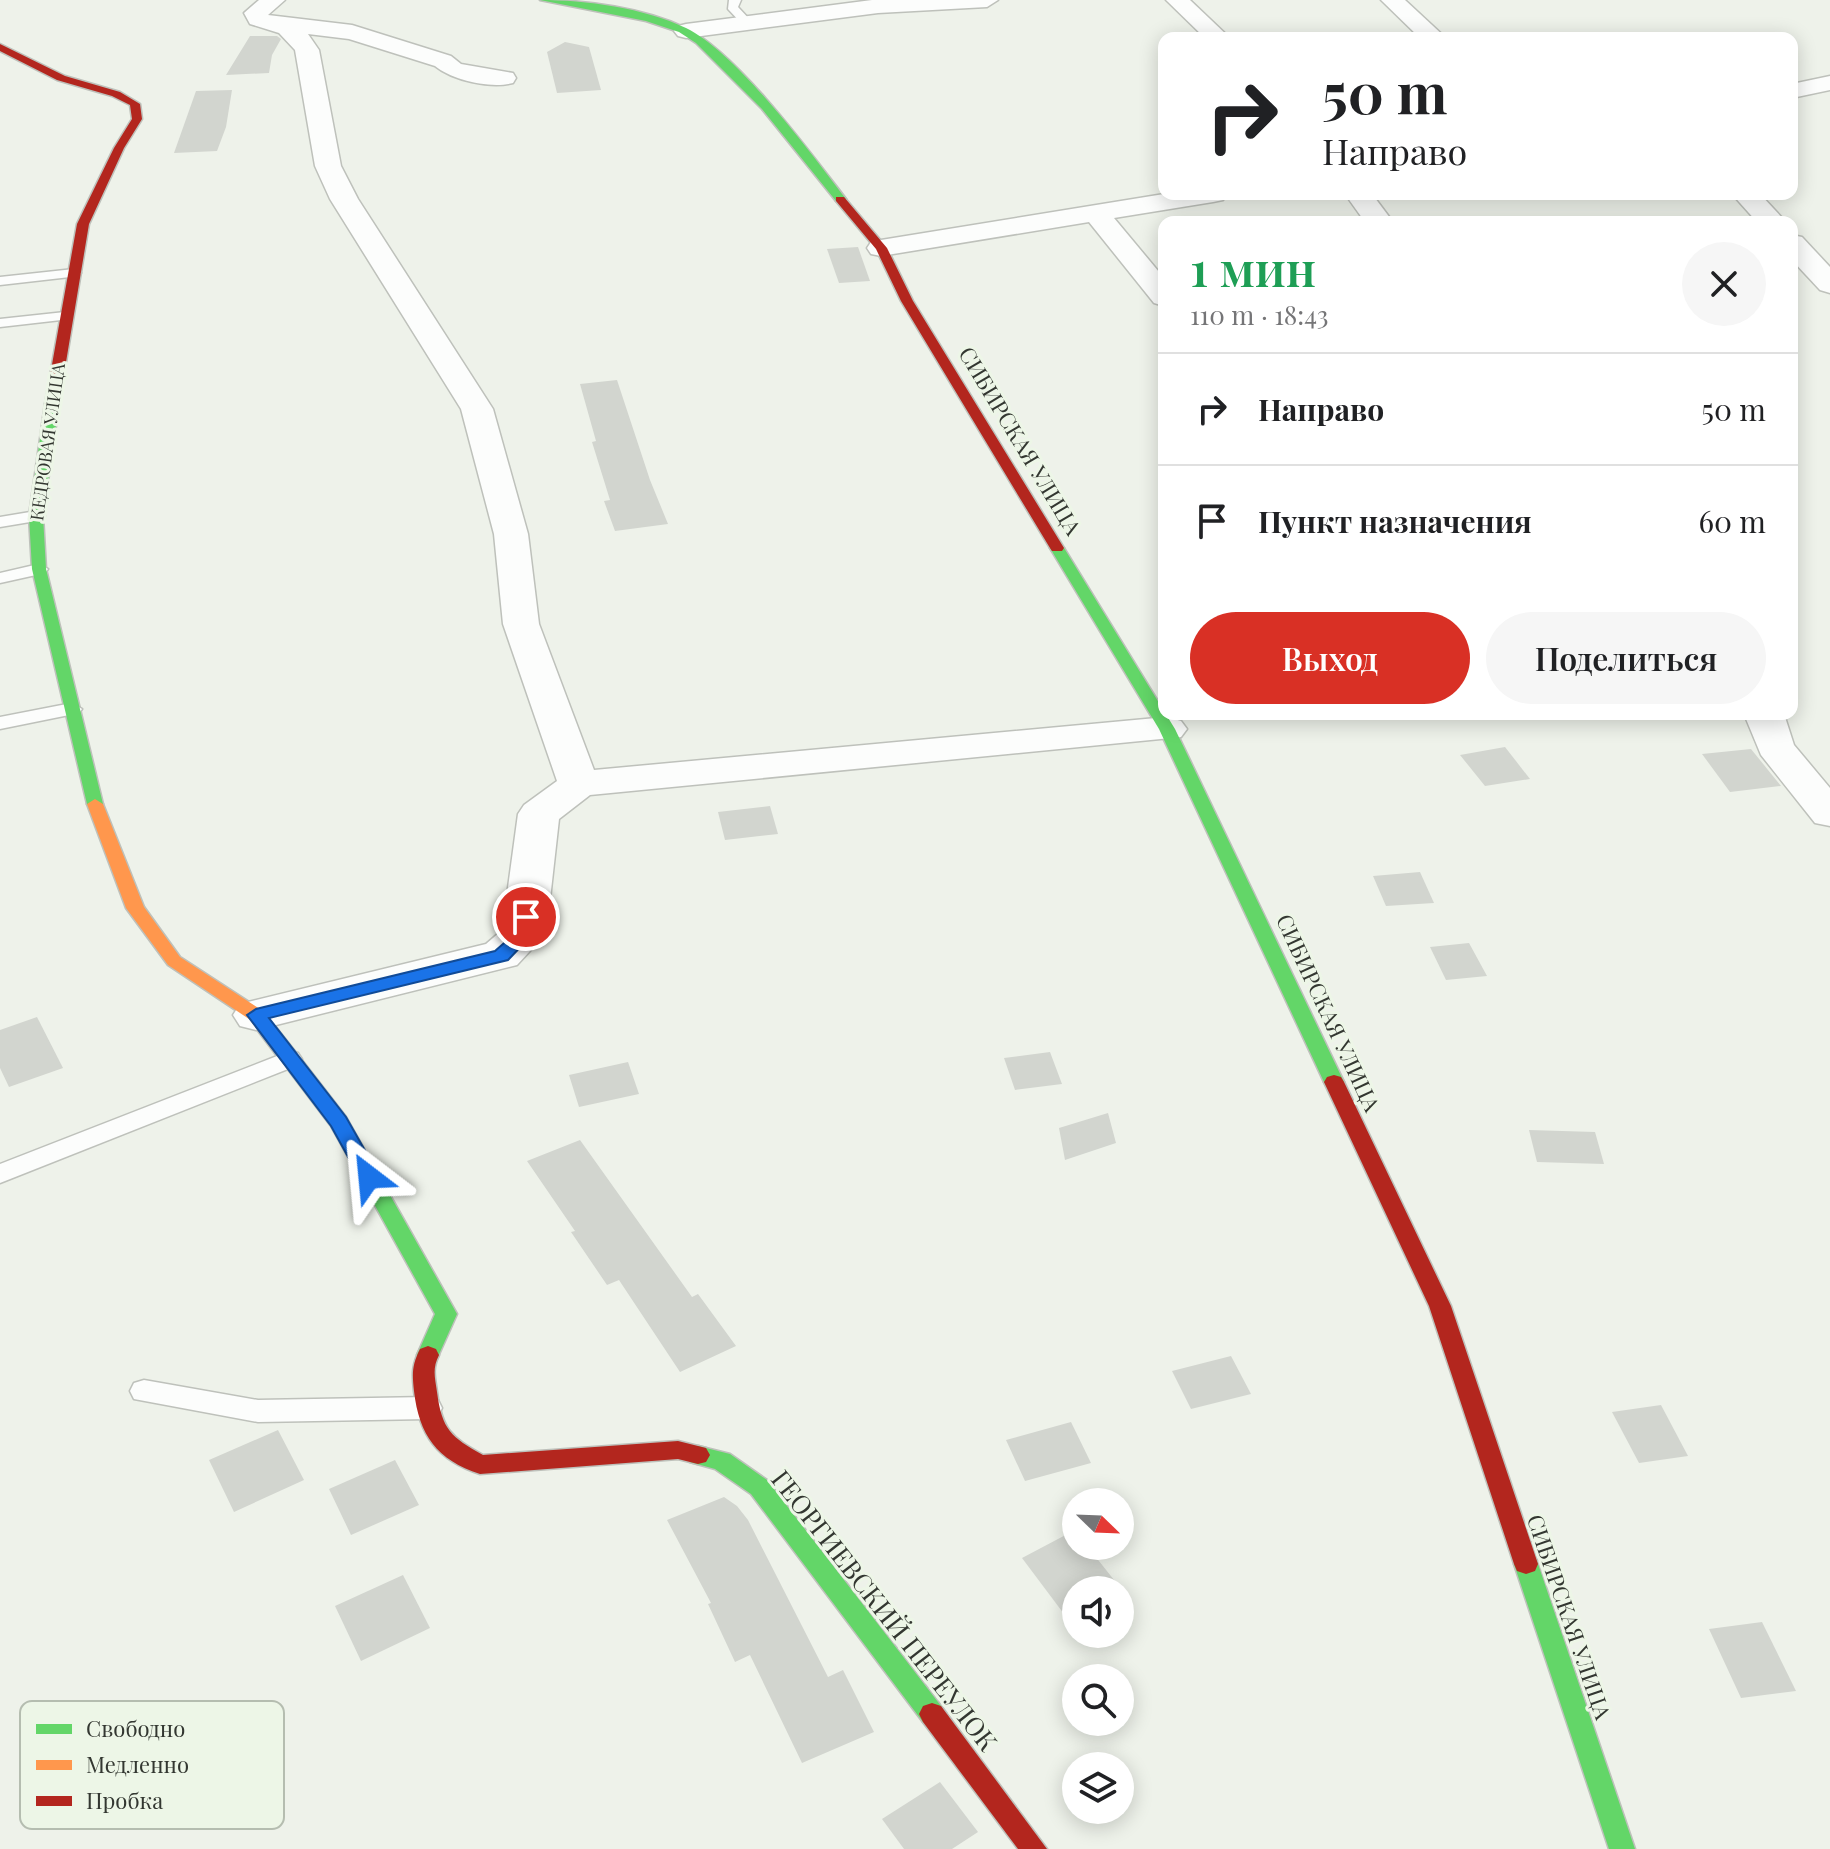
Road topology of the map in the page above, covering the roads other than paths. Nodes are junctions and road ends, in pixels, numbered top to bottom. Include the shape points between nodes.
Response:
1 (545, 0) edge
2 (735, 0) edge
3 (987, 0) edge
4 (1177, 0) edge
5 (1392, 0) edge
6 (279, 12) edge
7 (746, 22) junction
8 (686, 31) junction
9 (1212, 32) edge
10 (1427, 32) edge
11 (0, 47) edge
12 (504, 78) dead end
13 (1830, 83) edge
14 (1798, 90) edge
15 (1180, 200) edge
16 (1751, 200) edge
17 (1097, 215) junction
18 (1766, 216) edge
19 (881, 248) junction
20 (1798, 249) edge
21 (74, 273) junction
22 (0, 281) edge
23 (1830, 284) edge
24 (1158, 290) edge
25 (65, 316) junction
26 (0, 323) edge
27 (36, 516) junction
28 (0, 522) edge
29 (39, 569) junction
30 (0, 578) edge
31 (72, 709) junction
32 (1158, 714) edge
33 (1162, 720) edge
34 (1766, 720) edge
35 (0, 723) edge
36 (1167, 729) junction
37 (579, 784) junction
38 (1830, 814) edge
39 (256, 1015) junction
40 (290, 1059) junction
41 (0, 1174) edge
42 (144, 1391) dead end
43 (428, 1408) junction
44 (1034, 1849) edge
45 (1622, 1849) edge

1 - 8 street
2 - 7 lane via 732,7
3 - 7 street
4 - 9 street
5 - 10 street
6 - 12 street via 433,57 454,70
6 - 37 street via 307,50 328,166 344,199 477,409 511,534 521,624
7 - 8 street
8 - 19 street, СИБИРСКАЯ УЛИЦА via 749,89
11 - 21 street, КЕДРОВАЯ УЛИЦА via 61,78 135,104 137,119 83,224
13 - 14 street
15 - 17 street
16 - 18 street
17 - 19 street
17 - 24 street
19 - 32 street, СИБИРСКАЯ УЛИЦА via 907,301
20 - 23 street
21 - 22 lane
21 - 25 street, КЕДРОВАЯ УЛИЦА
25 - 26 lane
25 - 27 street, КЕДРОВАЯ УЛИЦА
27 - 28 lane
27 - 29 street, КЕДРОВАЯ УЛИЦА
29 - 30 lane
29 - 31 street, КЕДРОВАЯ УЛИЦА
31 - 35 lane
31 - 39 street, КЕДРОВАЯ УЛИЦА via 92,795 135,908 174,961
33 - 36 street, СИБИРСКАЯ УЛИЦА
34 - 38 street via 1775,747
36 - 37 street
36 - 45 street, СИБИРСКАЯ УЛИЦА via 1440,1306
37 - 39 street via 539,814 526,917 520,938 501,955
39 - 40 street, ГЕОРГИЕВСКИЙ ПЕРЕУЛОК
40 - 41 lane
40 - 43 street, ГЕОРГИЕВСКИЙ ПЕРЕУЛОК via 339,1122 446,1314 422,1367
42 - 43 lane via 258,1411
43 - 44 street, ГЕОРГИЕВСКИЙ ПЕРЕУЛОК via 429,1420 449,1447 480,1465 678,1450 722,1461 759,1487

